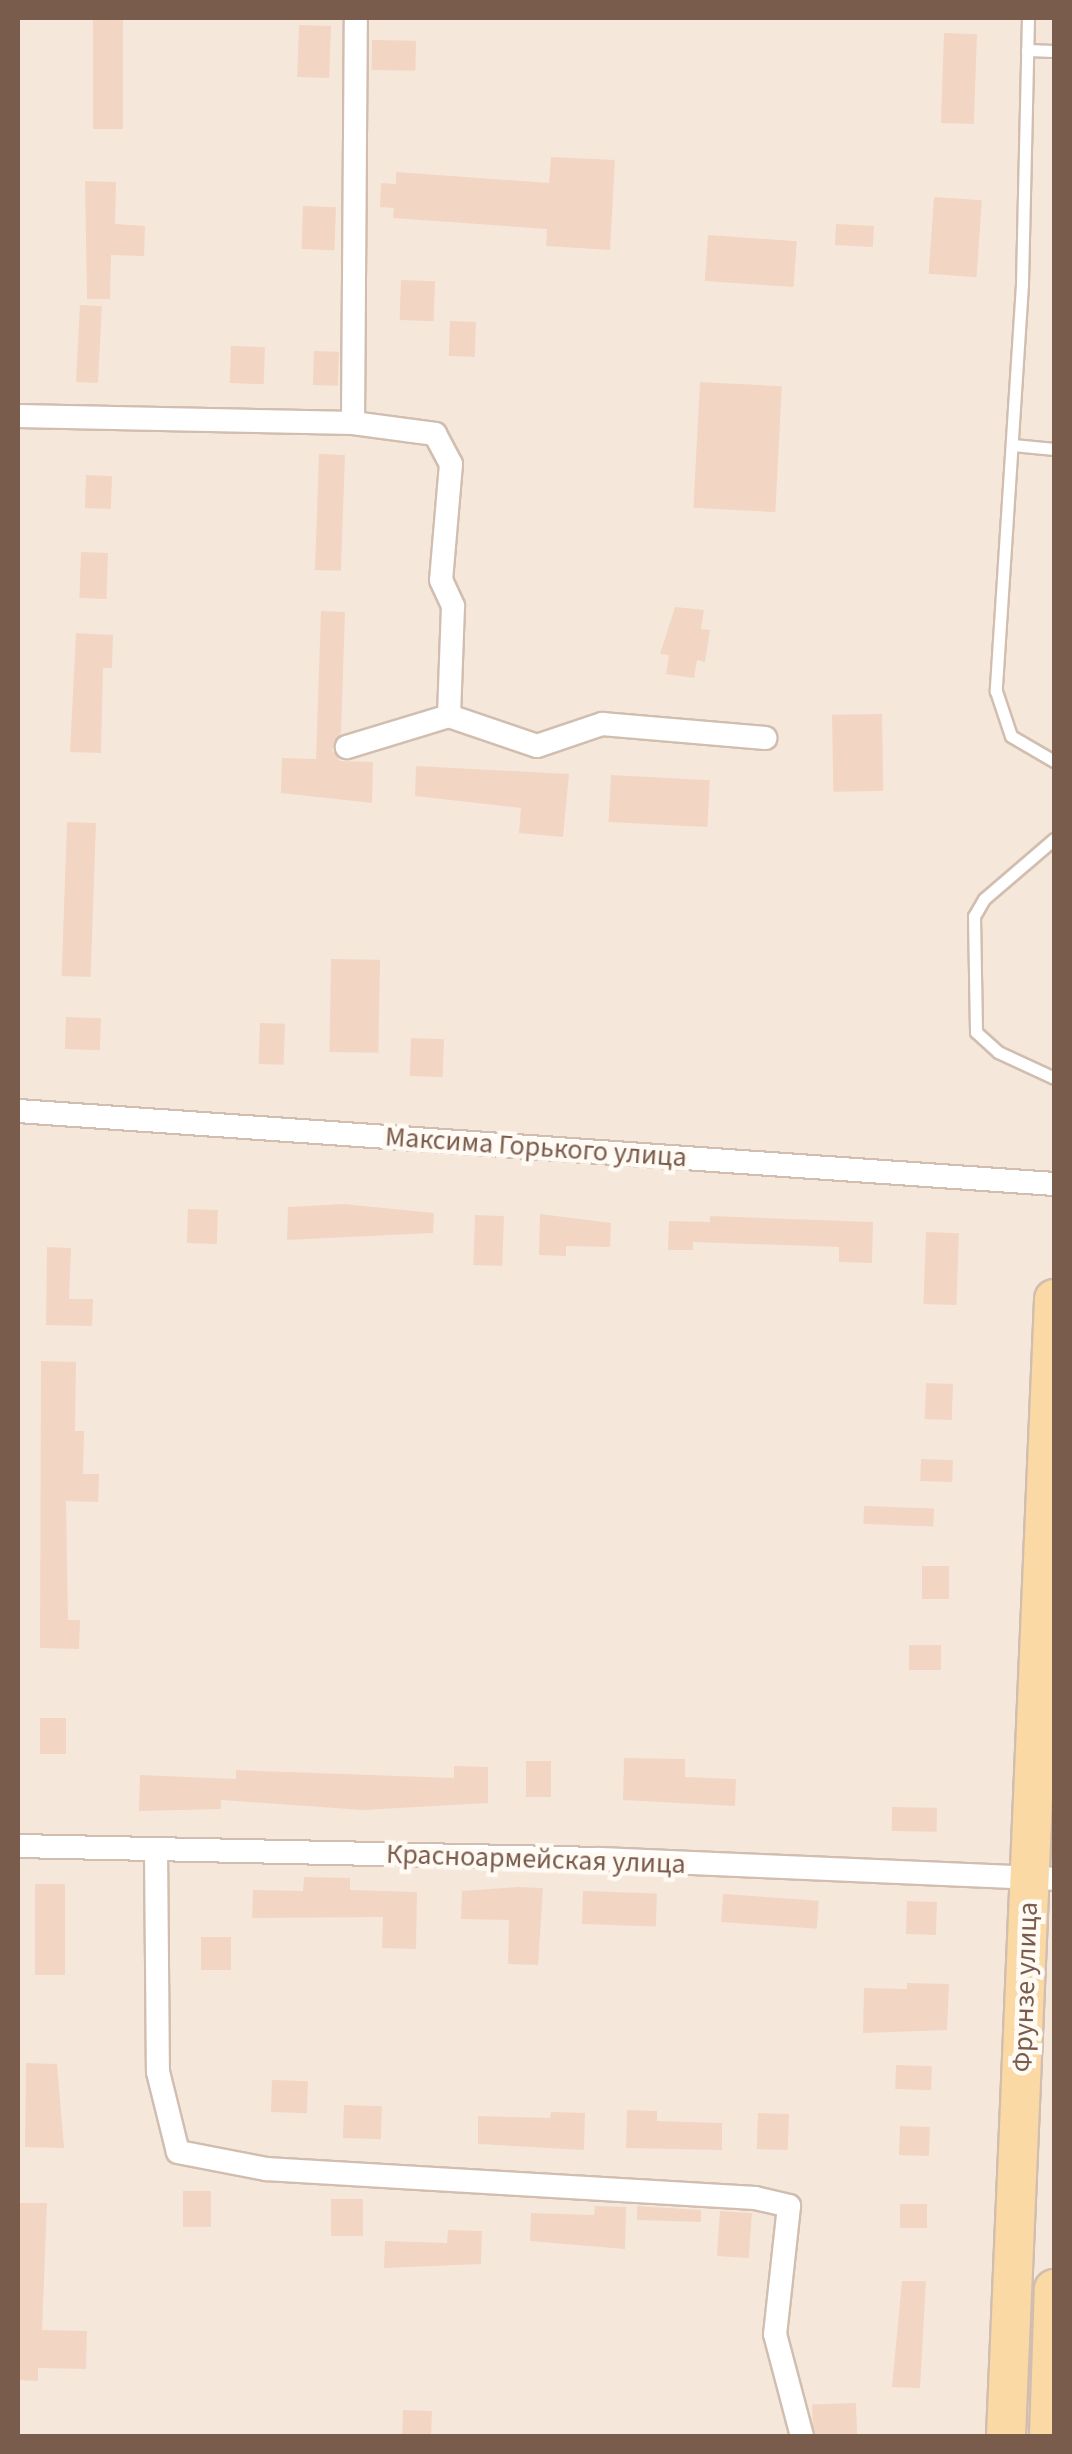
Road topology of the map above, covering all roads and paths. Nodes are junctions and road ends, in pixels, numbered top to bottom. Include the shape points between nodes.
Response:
1 (356, 18) edge
2 (1028, 18) edge
3 (1027, 50) junction
4 (1054, 51) edge
5 (18, 416) edge
6 (353, 423) junction
7 (1014, 445) junction
8 (1054, 449) edge
9 (449, 716) junction
10 (765, 738) dead end
11 (348, 747) dead end
12 (1054, 761) edge
13 (1054, 838) edge
14 (1054, 1078) edge
15 (18, 1111) edge
16 (1054, 1184) edge
17 (1054, 1298) edge
18 (18, 1846) edge
19 (156, 1849) junction
20 (1042, 1878) edge
21 (1054, 2289) edge
22 (802, 2436) edge
23 (1006, 2436) edge
24 (1049, 2436) edge

1 - 6 street
2 - 3 lane
3 - 4 lane
3 - 7 lane
5 - 6 street
6 - 9 street via 435,434 451,464 442,580 453,606
7 - 8 lane
7 - 12 lane via 998,704 1011,736
9 - 10 street via 537,746 602,724
9 - 11 street
13 - 14 lane via 984,899 974,916 976,1032 998,1052
15 - 16 street, Максима Горького улица
17 - 20 main road, Фрунзе улица
18 - 19 street, Красноармейская улица
19 - 20 street, Красноармейская улица
19 - 22 street via 158,2072 178,2152 266,2170 755,2198 789,2206 776,2334
20 - 23 main road, Фрунзе улица
21 - 24 main road

